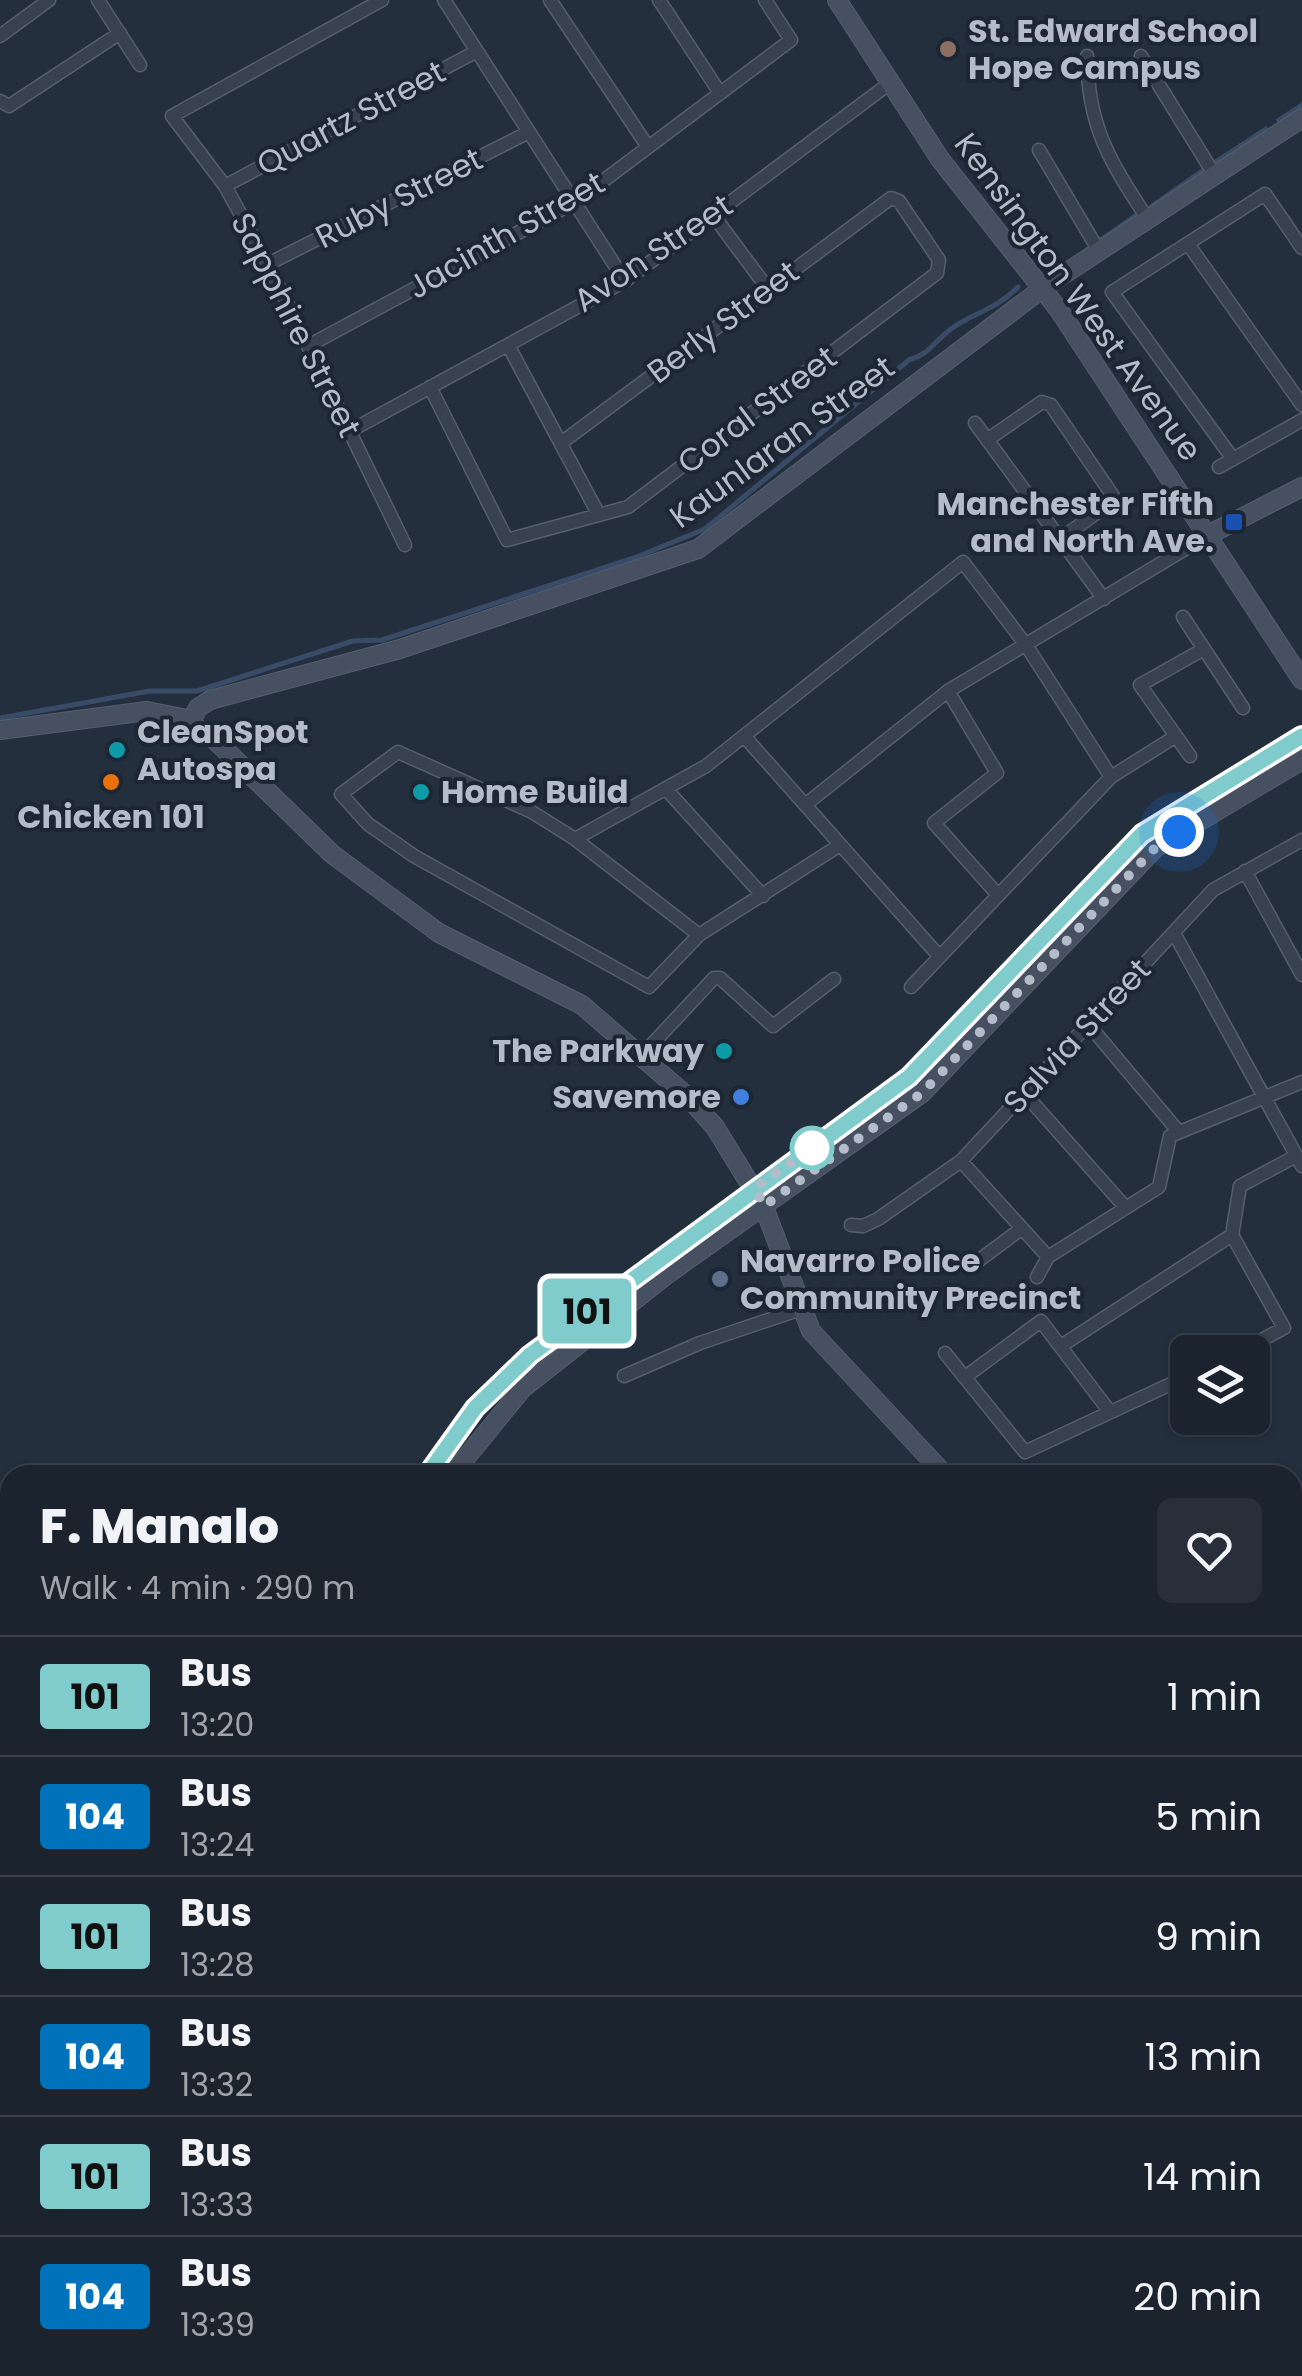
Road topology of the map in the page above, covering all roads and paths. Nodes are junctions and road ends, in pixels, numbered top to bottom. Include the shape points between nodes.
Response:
1 (50, 0) edge
2 (98, 0) edge
3 (382, 0) edge
4 (444, 0) edge
5 (550, 0) edge
6 (659, 0) edge
7 (765, 0) edge
8 (837, 0) edge
9 (120, 33) junction
10 (0, 36) edge
11 (477, 51) junction
12 (1087, 56) dead end
13 (1141, 56) dead end
14 (140, 65) dead end
15 (890, 82) junction
16 (720, 93) junction
17 (0, 101) edge
18 (1302, 118) edge
19 (529, 132) junction
20 (648, 147) junction
21 (1039, 150) dead end
22 (1214, 174) junction
23 (226, 186) junction
24 (886, 201) joint
25 (574, 202) junction
26 (714, 214) junction
27 (1147, 218) junction
28 (1188, 244) junction
29 (1302, 248) edge
30 (1099, 251) junction
31 (268, 264) junction
32 (625, 281) junction
33 (1043, 288) junction
34 (768, 289) junction
35 (508, 345) junction
36 (308, 346) junction
37 (430, 387) junction
38 (1302, 406) edge
39 (1302, 420) edge
40 (975, 423) dead end
41 (350, 431) junction
42 (987, 440) junction
43 (560, 443) junction
44 (1233, 459) junction
45 (1219, 466) dead end
46 (1302, 487) edge
47 (599, 515) junction
48 (1210, 534) junction
49 (1060, 540) junction
50 (405, 545) dead end
51 (1104, 599) junction
52 (1183, 617) dead end
53 (1026, 646) junction
54 (1204, 648) junction
55 (1302, 680) edge
56 (948, 692) junction
57 (1243, 708) dead end
58 (190, 722) junction
59 (0, 730) edge
60 (744, 736) junction
61 (1176, 736) junction
62 (1302, 736) edge
63 (1190, 756) dead end
64 (1302, 760) edge
65 (1111, 777) junction
66 (666, 788) junction
67 (805, 805) junction
68 (576, 839) junction
69 (1302, 840) edge
70 (840, 845) junction
71 (1246, 871) junction
72 (998, 895) junction
73 (763, 896) junction
74 (1174, 933) junction
75 (699, 936) junction
76 (940, 956) junction
77 (1302, 975) edge
78 (834, 979) dead end
79 (910, 988) dead end
80 (1088, 1024) junction
81 (642, 1054) junction
82 (1302, 1082) edge
83 (1024, 1093) junction
84 (1268, 1099) junction
85 (1179, 1132) junction
86 (961, 1161) junction
87 (1299, 1161) edge
88 (755, 1188) junction
89 (764, 1206) junction
90 (1126, 1208) junction
91 (850, 1225) dead end
92 (1022, 1229) junction
93 (1232, 1235) junction
94 (1048, 1258) junction
95 (974, 1264) dead end
96 (1037, 1277) dead end
97 (801, 1309) junction
98 (1270, 1335) edge
99 (1061, 1346) junction
100 (946, 1354) dead end
101 (624, 1376) dead end
102 (964, 1378) junction
103 (1170, 1384) edge
104 (1110, 1412) junction
105 (434, 1465) edge
106 (460, 1465) edge
107 (936, 1465) edge

1 - 10 street
2 - 9 street
3 - 23 street, Sapphire Street via 172,116
4 - 11 street
5 - 20 street
6 - 16 street
7 - 16 street, Jacinth Street via 791,40
8 - 15 street, Kensington West Avenue
9 - 14 street
9 - 17 street via 9,106
11 - 19 street
11 - 23 street, Quartz Street
12 - 27 street via 1093,121 1106,156
13 - 22 street
15 - 26 street, Avon Street
15 - 33 street, Kensington West Avenue via 973,204
16 - 20 street, Jacinth Street
18 - 22 street, Kaunlaran Street
19 - 25 street
19 - 31 street, Ruby Street
20 - 25 street, Jacinth Street
21 - 30 street
22 - 27 street, Kaunlaran Street
23 - 31 street, Sapphire Street
24 - 34 street, Berly Street
24 - 47 street, Coral Street via 899,201 939,260 937,273 628,506
25 - 32 street
25 - 36 street, Jacinth Street
26 - 32 street, Avon Street
26 - 34 street
27 - 30 street, Kaunlaran Street
28 - 29 street via 1265,194
28 - 38 street
28 - 44 street via 1112,292
30 - 33 street, Kaunlaran Street
31 - 36 street, Sapphire Street
32 - 35 street, Avon Street
33 - 48 street, Kensington West Avenue
33 - 58 street, Kaunlaran Street via 698,549 400,649 210,700
34 - 43 street, Berly Street
35 - 37 street, Avon Street
35 - 43 street
36 - 41 street, Sapphire Street
37 - 41 street, Avon Street
37 - 47 street, Coral Street via 508,540
39 - 44 street
40 - 42 street
41 - 50 street, Sapphire Street
42 - 49 street
42 - 49 street via 1042,402 1051,405 1113,496
43 - 47 street
44 - 45 street
46 - 48 street
48 - 51 street
48 - 55 street, Kensington West Avenue
49 - 51 street
51 - 53 street
52 - 54 street
53 - 56 street
53 - 60 street via 964,562
53 - 65 street
54 - 57 street
54 - 61 street via 1140,685
56 - 67 street
56 - 72 street via 998,773 934,823
58 - 59 street via 147,711
58 - 81 street via 368,882 466,950 582,1005
60 - 66 street
60 - 67 street
61 - 63 street
61 - 65 street
62 - 88 street via 1142,834 909,1077
64 - 89 street via 1155,848 922,1093
65 - 72 street
66 - 68 street
66 - 73 street
67 - 70 street
68 - 75 street
68 - 75 street via 398,752 341,794 368,824 414,856 649,987
69 - 71 street, Salvia Street
70 - 73 street
70 - 76 street
71 - 74 street, Salvia Street via 1214,890
71 - 77 street
72 - 76 street
73 - 75 street
74 - 80 street, Salvia Street
74 - 84 street
76 - 79 street
78 - 81 street via 773,1026 714,978
80 - 83 street, Salvia Street
80 - 85 street
81 - 88 street via 715,1127
82 - 84 street
83 - 86 street, Salvia Street
83 - 90 street
84 - 85 street
84 - 87 street
85 - 90 street via 1166,1142 1159,1187
86 - 91 street, Salvia Street via 878,1219
86 - 92 street
87 - 93 street via 1240,1186
88 - 89 street
88 - 105 street via 530,1355 475,1408
89 - 97 street
89 - 106 street via 522,1389
90 - 94 street
92 - 94 street
92 - 95 street
93 - 98 street via 1284,1328
93 - 99 street
94 - 96 street
97 - 101 street
97 - 107 street via 821,1344
99 - 102 street via 1041,1321
99 - 104 street
100 - 102 street
102 - 104 street via 1024,1452
103 - 104 street

